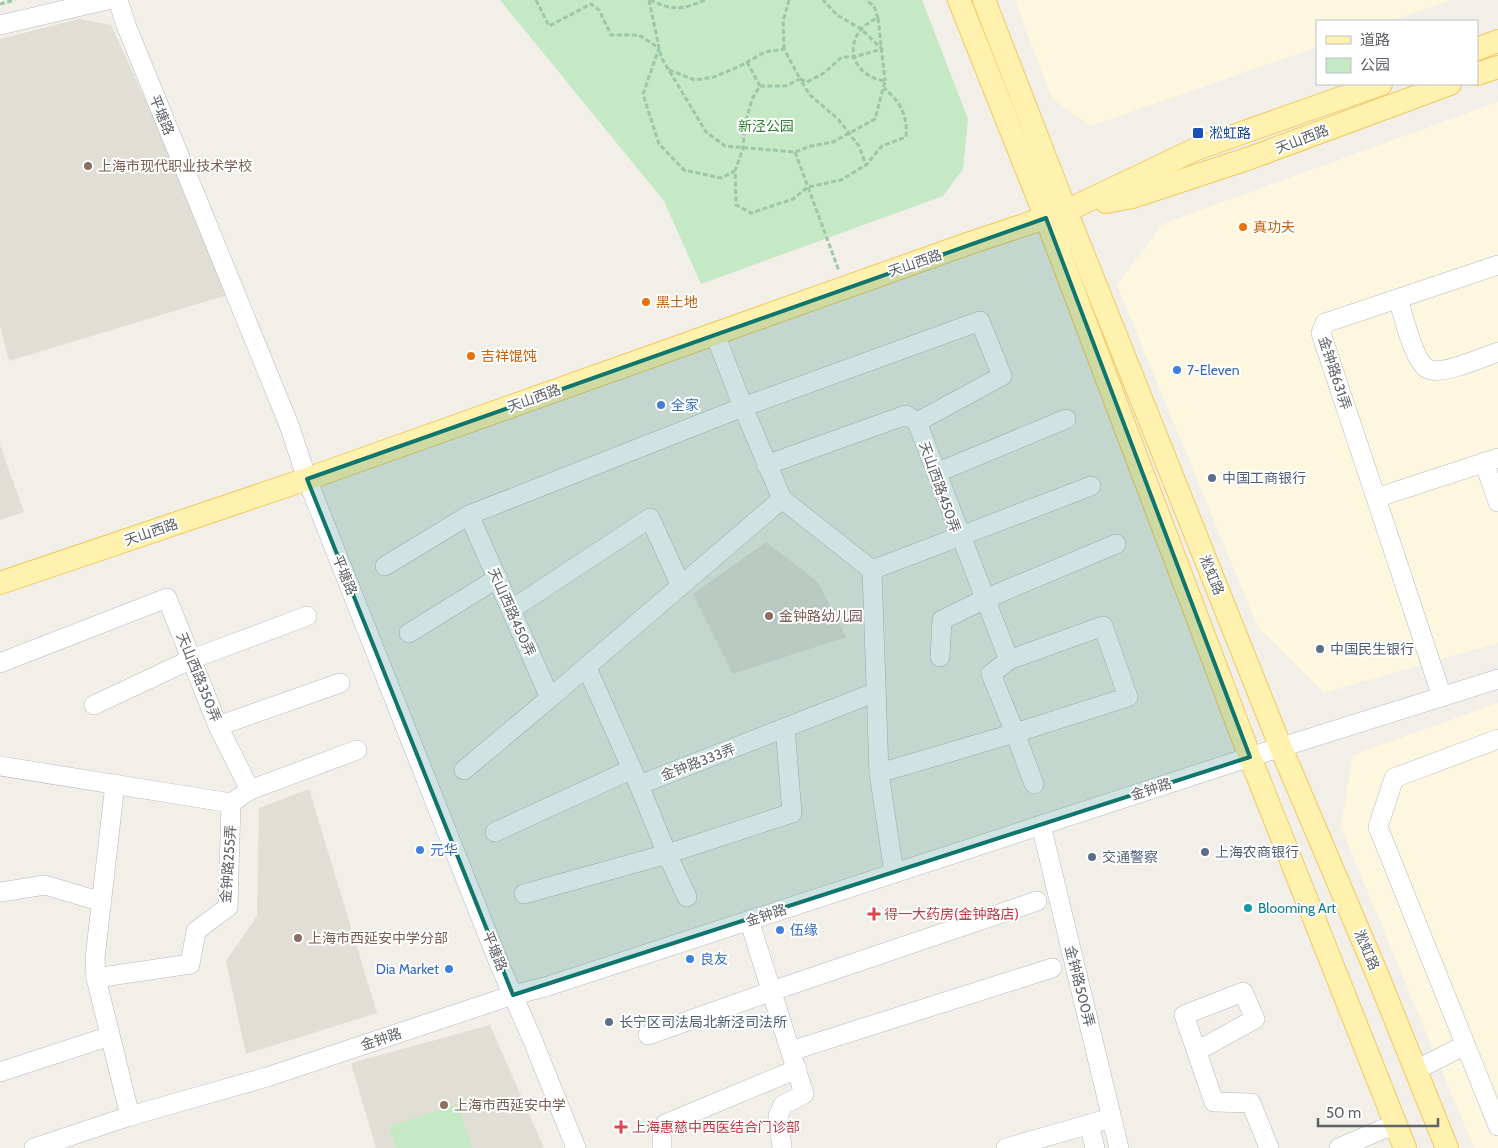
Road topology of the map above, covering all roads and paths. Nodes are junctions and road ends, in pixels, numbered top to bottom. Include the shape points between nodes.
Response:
1 (15, 0) edge
2 (107, 0) edge
3 (118, 0) edge
4 (536, 0) edge
5 (649, 0) edge
6 (705, 0) edge
7 (789, 0) edge
8 (824, 0) edge
9 (866, 0) edge
10 (876, 0) edge
11 (959, 0) edge
12 (984, 0) edge
13 (0, 4) edge
14 (874, 6) junction
15 (878, 18) junction
16 (0, 25) edge
17 (860, 29) junction
18 (1498, 41) edge
19 (658, 48) junction
20 (784, 49) junction
21 (882, 49) junction
22 (1478, 49) edge
23 (854, 57) junction
24 (747, 62) junction
25 (1498, 66) edge
26 (668, 70) junction
27 (1478, 74) edge
28 (800, 79) junction
29 (885, 81) junction
30 (1378, 85) edge
31 (1447, 85) edge
32 (760, 86) junction
33 (884, 88) junction
34 (850, 134) junction
35 (743, 148) junction
36 (795, 152) junction
37 (866, 165) junction
38 (735, 171) junction
39 (808, 187) junction
40 (1056, 215) junction
41 (1498, 266) edge
42 (846, 288) junction
43 (1398, 299) junction
44 (715, 334) junction
45 (1498, 352) edge
46 (743, 407) junction
47 (1066, 419) dead end
48 (917, 422) junction
49 (1491, 460) edge
50 (766, 465) junction
51 (936, 473) junction
52 (307, 479) junction
53 (1091, 486) dead end
54 (1376, 498) junction
55 (782, 499) junction
56 (1498, 502) edge
57 (469, 515) junction
58 (961, 536) junction
59 (1116, 544) dead end
60 (385, 566) dead end
61 (872, 570) junction
62 (498, 578) junction
63 (0, 583) edge
64 (681, 586) junction
65 (985, 599) junction
66 (512, 609) junction
67 (307, 616) dead end
68 (409, 633) dead end
69 (940, 657) dead end
70 (192, 658) junction
71 (1009, 660) junction
72 (0, 663) edge
73 (587, 668) junction
74 (1498, 680) edge
75 (340, 683) dead end
76 (876, 692) junction
77 (1442, 697) junction
78 (550, 698) junction
79 (94, 705) dead end
80 (218, 726) junction
81 (785, 728) junction
82 (1015, 733) junction
83 (1498, 739) edge
84 (1281, 748) junction
85 (357, 750) dead end
86 (1250, 757) junction
87 (0, 766) edge
88 (464, 770) dead end
89 (878, 773) junction
90 (635, 777) junction
91 (115, 784) junction
92 (1034, 784) dead end
93 (250, 790) junction
94 (232, 803) junction
95 (1040, 825) junction
96 (495, 832) dead end
97 (667, 854) junction
98 (894, 873) junction
99 (0, 892) edge
100 (524, 894) dead end
101 (687, 897) dead end
102 (1037, 901) dead end
103 (102, 902) junction
104 (749, 920) junction
105 (1052, 968) dead end
106 (96, 978) junction
107 (772, 991) junction
108 (513, 995) junction
109 (648, 1035) dead end
110 (110, 1036) junction
111 (1465, 1045) junction
112 (791, 1051) junction
113 (1197, 1051) dead end
114 (797, 1069) junction
115 (1416, 1070) junction
116 (0, 1072) edge
117 (130, 1116) junction
118 (1111, 1118) junction
119 (1088, 1124) junction
120 (1396, 1126) junction
121 (1498, 1126) edge
122 (663, 1137) edge
123 (34, 1148) edge
124 (576, 1148) edge
125 (782, 1148) edge
126 (1006, 1148) edge
127 (1095, 1148) edge
128 (1119, 1148) edge
129 (1269, 1148) edge
130 (1338, 1148) edge
131 (1405, 1148) edge
132 (1447, 1148) edge

1 - 13 path
2 - 16 street
3 - 52 street, 平塘路 via 289,425
4 - 19 path via 549,26 591,4 599,10 611,35 639,35
5 - 6 path via 680,9
5 - 19 path
7 - 20 path via 783,21
8 - 17 path via 837,15
9 - 14 path
10 - 14 path
11 - 40 main road, 淞虹路
12 - 40 main road, 淞虹路
14 - 15 path
15 - 17 path
15 - 21 path
17 - 21 path
17 - 23 path via 855,37
18 - 22 main road
19 - 26 path
19 - 38 path via 643,94 659,144 684,170 721,178
20 - 24 path via 765,52
20 - 28 path
21 - 23 path
21 - 29 path
23 - 28 path via 842,57 824,73 806,82
23 - 29 path via 865,74
24 - 26 path via 714,77 695,80
24 - 32 path
25 - 27 main road
26 - 35 path via 706,132 725,146
28 - 32 path via 786,86
28 - 34 path via 810,95
29 - 33 path
30 - 40 main road, 天山西路 via 1196,149
31 - 40 main road, 天山西路 via 1250,158 1132,197
32 - 35 path via 752,99 745,124
33 - 34 path via 875,119
33 - 37 path via 898,100 907,125 906,136 882,146
34 - 36 path
34 - 37 path
35 - 36 path
35 - 38 path
36 - 39 path
37 - 39 path via 841,180
38 - 39 path via 736,204 751,213 793,199
39 - 42 path
40 - 42 main road, 天山西路
40 - 84 main road, 淞虹路
40 - 86 main road, 淞虹路
41 - 43 street, 金钟路631弄
42 - 44 main road, 天山西路
43 - 45 street via 1418,360 1427,369 1440,371
43 - 54 street, 金钟路631弄 via 1325,323 1321,332
44 - 46 street
44 - 52 main road, 天山西路
46 - 48 street via 980,321 1002,376
46 - 50 street
46 - 57 street
47 - 51 street
48 - 50 street via 906,415
48 - 51 street, 天山西路450弄
49 - 54 street
49 - 56 street
50 - 55 street
51 - 58 street, 天山西路450弄
52 - 63 main road, 天山西路
52 - 108 street, 平塘路
53 - 58 street
54 - 77 street, 金钟路631弄
55 - 61 street
55 - 64 street
57 - 60 street
57 - 62 street, 天山西路450弄
58 - 61 street, 天山西路450弄
58 - 65 street
59 - 65 street
61 - 76 street
62 - 66 street, 天山西路450弄
62 - 68 street
64 - 66 street via 650,518
64 - 73 street
65 - 69 street via 942,620
65 - 71 street
66 - 78 street, 天山西路450弄
67 - 70 street
70 - 72 street, 天山西路350弄 via 167,598
70 - 79 street
70 - 80 street, 天山西路350弄
71 - 82 street via 991,674
71 - 82 street via 1103,626 1128,697
73 - 78 street
73 - 90 street
74 - 77 street, 金钟路
75 - 80 street
76 - 81 street, 金钟路333弄
76 - 89 street
77 - 84 street, 金钟路
78 - 88 street
80 - 93 street, 天山西路350弄
81 - 90 street, 金钟路333弄
81 - 97 street via 792,813
82 - 89 street
82 - 92 street
83 - 111 street via 1394,778 1378,827
84 - 86 street, 金钟路
84 - 115 main road, 淞虹路
85 - 93 street
86 - 95 street, 金钟路
86 - 120 main road, 淞虹路
87 - 91 street
89 - 98 street
90 - 96 street, 金钟路333弄
90 - 97 street
91 - 94 street
91 - 103 street
93 - 94 street
94 - 106 street, 金钟路255弄 via 228,907 196,931 190,964
95 - 98 street, 金钟路
95 - 118 street, 金钟路500弄
97 - 100 street
97 - 101 street
98 - 104 street, 金钟路
99 - 103 street via 45,885
102 - 107 street
103 - 106 street
104 - 107 street
104 - 108 street, 金钟路
105 - 112 street
106 - 110 street
107 - 109 street
107 - 112 street
108 - 117 street, 金钟路 via 267,1077
108 - 124 street, 平塘路
110 - 116 street
110 - 117 street
111 - 115 street
111 - 121 street
112 - 114 street
113 - 129 street via 1214,1102 1250,1103
114 - 122 street
114 - 125 street via 804,1094 783,1105 778,1116
115 - 132 main road, 淞虹路
117 - 123 street, 金钟路
118 - 119 street
118 - 128 street, 金钟路500弄
119 - 126 street
119 - 127 street
120 - 130 street
120 - 131 main road, 淞虹路

